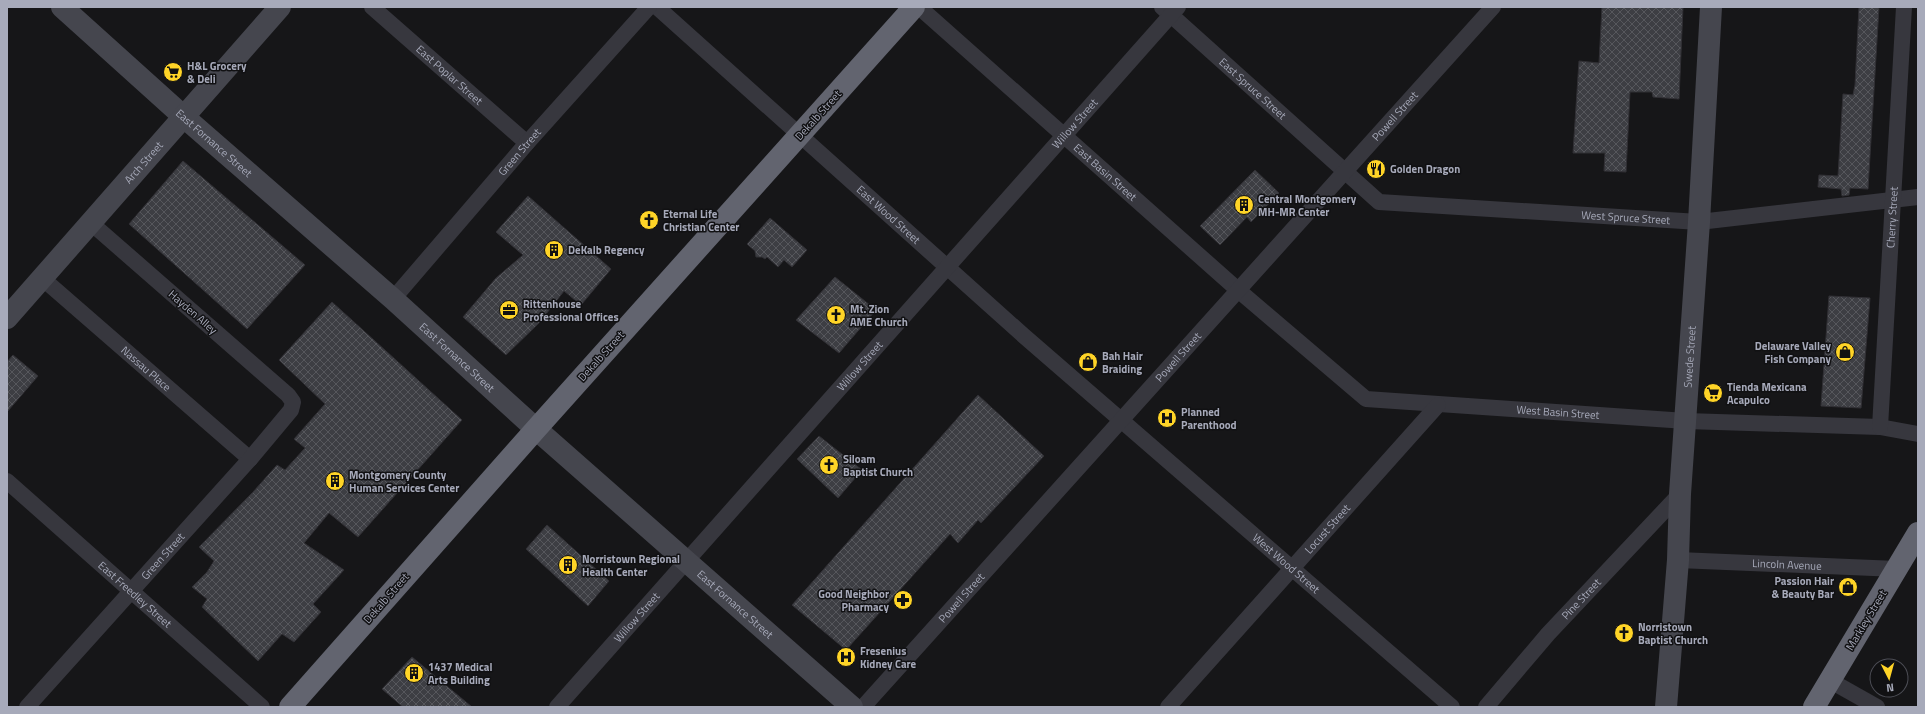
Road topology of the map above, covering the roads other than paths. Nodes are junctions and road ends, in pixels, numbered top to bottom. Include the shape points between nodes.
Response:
1 (62, 7) edge
2 (280, 7) edge
3 (372, 7) edge
4 (649, 7) edge
5 (657, 7) edge
6 (914, 7) edge
7 (919, 7) edge
8 (1493, 7) edge
9 (1711, 7) edge
10 (1904, 7) edge
11 (1170, 10) edge
12 (184, 117) junction
13 (800, 135) junction
14 (1065, 136) junction
15 (527, 143) junction
16 (1345, 170) junction
17 (1918, 197) edge
18 (1893, 200) junction
19 (1699, 222) junction
20 (92, 223) junction
21 (948, 266) junction
22 (42, 278) junction
23 (1238, 290) junction
24 (393, 299) junction
25 (7, 318) edge
26 (293, 402) joint
27 (1438, 405) junction
28 (1121, 419) junction
29 (1686, 420) junction
30 (1880, 427) junction
31 (536, 429) junction
32 (1918, 434) edge
33 (250, 459) junction
34 (7, 481) edge
35 (1680, 494) junction
36 (1918, 533) edge
37 (1678, 560) junction
38 (686, 562) junction
39 (1293, 569) junction
40 (1897, 569) junction
41 (130, 592) junction
42 (1830, 680) junction
43 (27, 707) edge
44 (262, 707) edge
45 (290, 707) edge
46 (558, 707) edge
47 (852, 707) edge
48 (863, 707) edge
49 (1168, 707) edge
50 (1452, 707) edge
51 (1486, 707) edge
52 (1666, 707) edge
53 (1814, 707) edge
54 (1877, 707) edge

1 - 12 street, East Fornance Street
2 - 12 street, Arch Street
3 - 15 street, East Poplar Street
4 - 15 street, Green Street
5 - 13 street, East Wood Street
6 - 13 highway, Dekalb Street
7 - 14 street, East Basin Street
8 - 16 street, Powell Street
9 - 19 street, Swede Street
10 - 18 street, Cherry Street
11 - 14 street, Willow Street
11 - 16 street, East Spruce Street
12 - 20 street, Arch Street
12 - 24 street, East Fornance Street
13 - 21 street, East Wood Street
13 - 31 highway, Dekalb Street
14 - 21 street, Willow Street
14 - 23 street, East Basin Street
15 - 24 street, Green Street
16 - 19 street, West Spruce Street via 1379,202
16 - 23 street, Powell Street
17 - 18 street, West Spruce Street
18 - 19 street, West Spruce Street
18 - 30 street, Cherry Street
19 - 29 street, Swede Street
20 - 22 street, Arch Street
20 - 26 street, Hayden Alley
21 - 28 street, East Wood Street via 1024,336
21 - 38 street, Willow Street
22 - 25 street, Arch Street
22 - 33 street, Nassau Place
23 - 27 street, West Basin Street via 1366,399
23 - 28 street, Powell Street
24 - 31 street, East Fornance Street
26 - 33 street, Green Street via 291,410
27 - 29 street, West Basin Street
27 - 39 street, Locust Street
28 - 39 street, West Wood Street
28 - 48 street, Powell Street
29 - 30 street, West Basin Street
29 - 35 street, Swede Street
30 - 32 street, West Basin Street
31 - 38 street, East Fornance Street
31 - 45 highway, Dekalb Street
33 - 41 street, Green Street
34 - 41 street, East Freedley Street
35 - 37 street, Swede Street
35 - 51 street, Pine Street via 1548,634
36 - 40 highway, Markley Street
37 - 40 street, Lincoln Avenue
37 - 52 street, Swede Street
38 - 46 street, Willow Street
38 - 47 street, East Fornance Street
39 - 49 street, Locust Street
39 - 50 street, West Wood Street
40 - 42 highway, Markley Street
41 - 43 street, Green Street
41 - 44 street, East Freedley Street
42 - 53 highway, Markley Street
42 - 54 street

